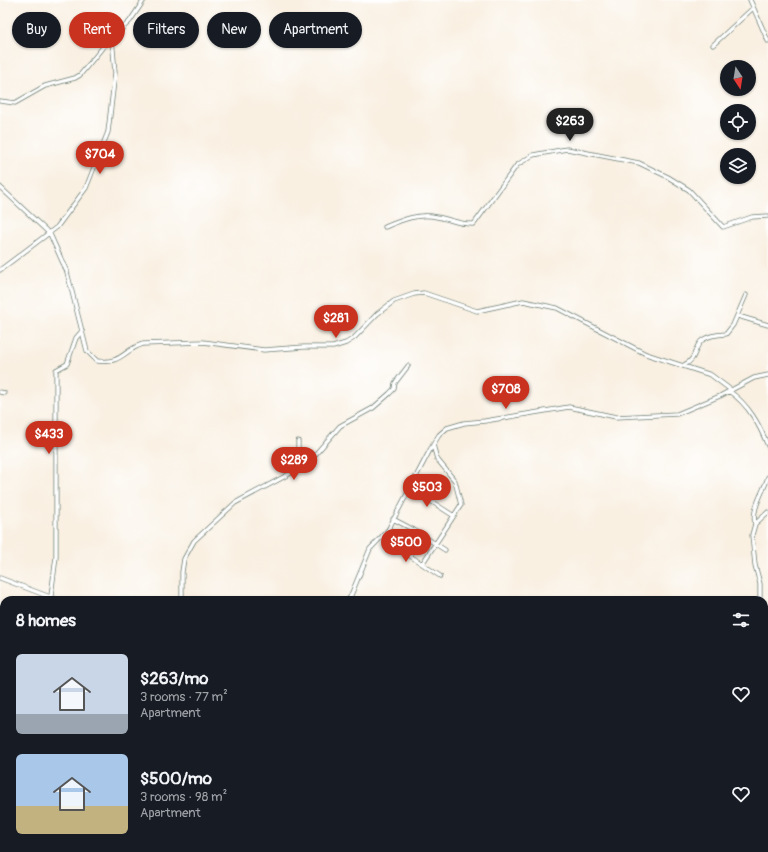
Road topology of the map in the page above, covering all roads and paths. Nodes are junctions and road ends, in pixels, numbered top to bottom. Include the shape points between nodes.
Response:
1 (143, 0) edge
2 (750, 0) edge
3 (753, 8) junction
4 (125, 26) edge
5 (768, 41) edge
6 (713, 45) dead end
7 (104, 48) edge
8 (113, 48) edge
9 (0, 101) edge
10 (0, 187) edge
11 (768, 216) edge
12 (385, 227) dead end
13 (50, 234) junction
14 (0, 270) edge
15 (746, 296) dead end
16 (738, 316) junction
17 (768, 325) edge
18 (82, 331) junction
19 (684, 365) junction
20 (408, 366) dead end
21 (768, 375) edge
22 (730, 391) junction
23 (298, 441) dead end
24 (433, 445) junction
25 (768, 446) edge
26 (302, 468) junction
27 (768, 477) edge
28 (409, 487) junction
29 (768, 512) edge
30 (454, 516) junction
31 (393, 520) junction
32 (755, 524) junction
33 (382, 537) junction
34 (436, 544) junction
35 (445, 550) dead end
36 (422, 564) junction
37 (440, 576) dead end
38 (0, 578) edge
39 (182, 595) dead end
40 (52, 596) joint
41 (350, 596) edge
42 (760, 596) edge

1 - 4 street
2 - 3 street
3 - 5 street
3 - 6 street
7 - 9 street via 75,78 45,86 15,103
8 - 13 street via 115,73 106,139 86,188
10 - 13 street
11 - 12 street via 752,217 723,227 689,190 668,177 639,163 567,149 533,155 517,165 474,224 464,225 436,216 411,217
13 - 14 street
13 - 18 street via 67,272
15 - 16 street
16 - 17 street
16 - 19 street via 726,334 711,335 700,341 691,360
18 - 19 street via 91,357 104,362 118,359 137,346 150,344 203,342 264,350 333,347 354,338 377,314 394,301 424,293 472,311 523,301 557,308 646,354
18 - 40 street via 76,338 67,364 56,370 56,557
19 - 22 street via 711,375
20 - 26 street via 394,382 394,389 383,400 340,426
21 - 22 street via 754,378
22 - 24 street via 677,414 616,417 569,407 464,423 447,428
22 - 25 street via 755,418
23 - 26 street via 298,458
24 - 28 street
24 - 30 street via 437,459 455,481 461,505
26 - 39 street via 235,503 194,541 184,559
27 - 32 street via 758,502
28 - 30 street
28 - 31 street
29 - 32 street
30 - 34 street
31 - 33 street
31 - 34 street
32 - 42 street via 752,541
33 - 36 street
33 - 41 street via 370,549
34 - 35 street
34 - 36 street
36 - 37 street
38 - 40 street

